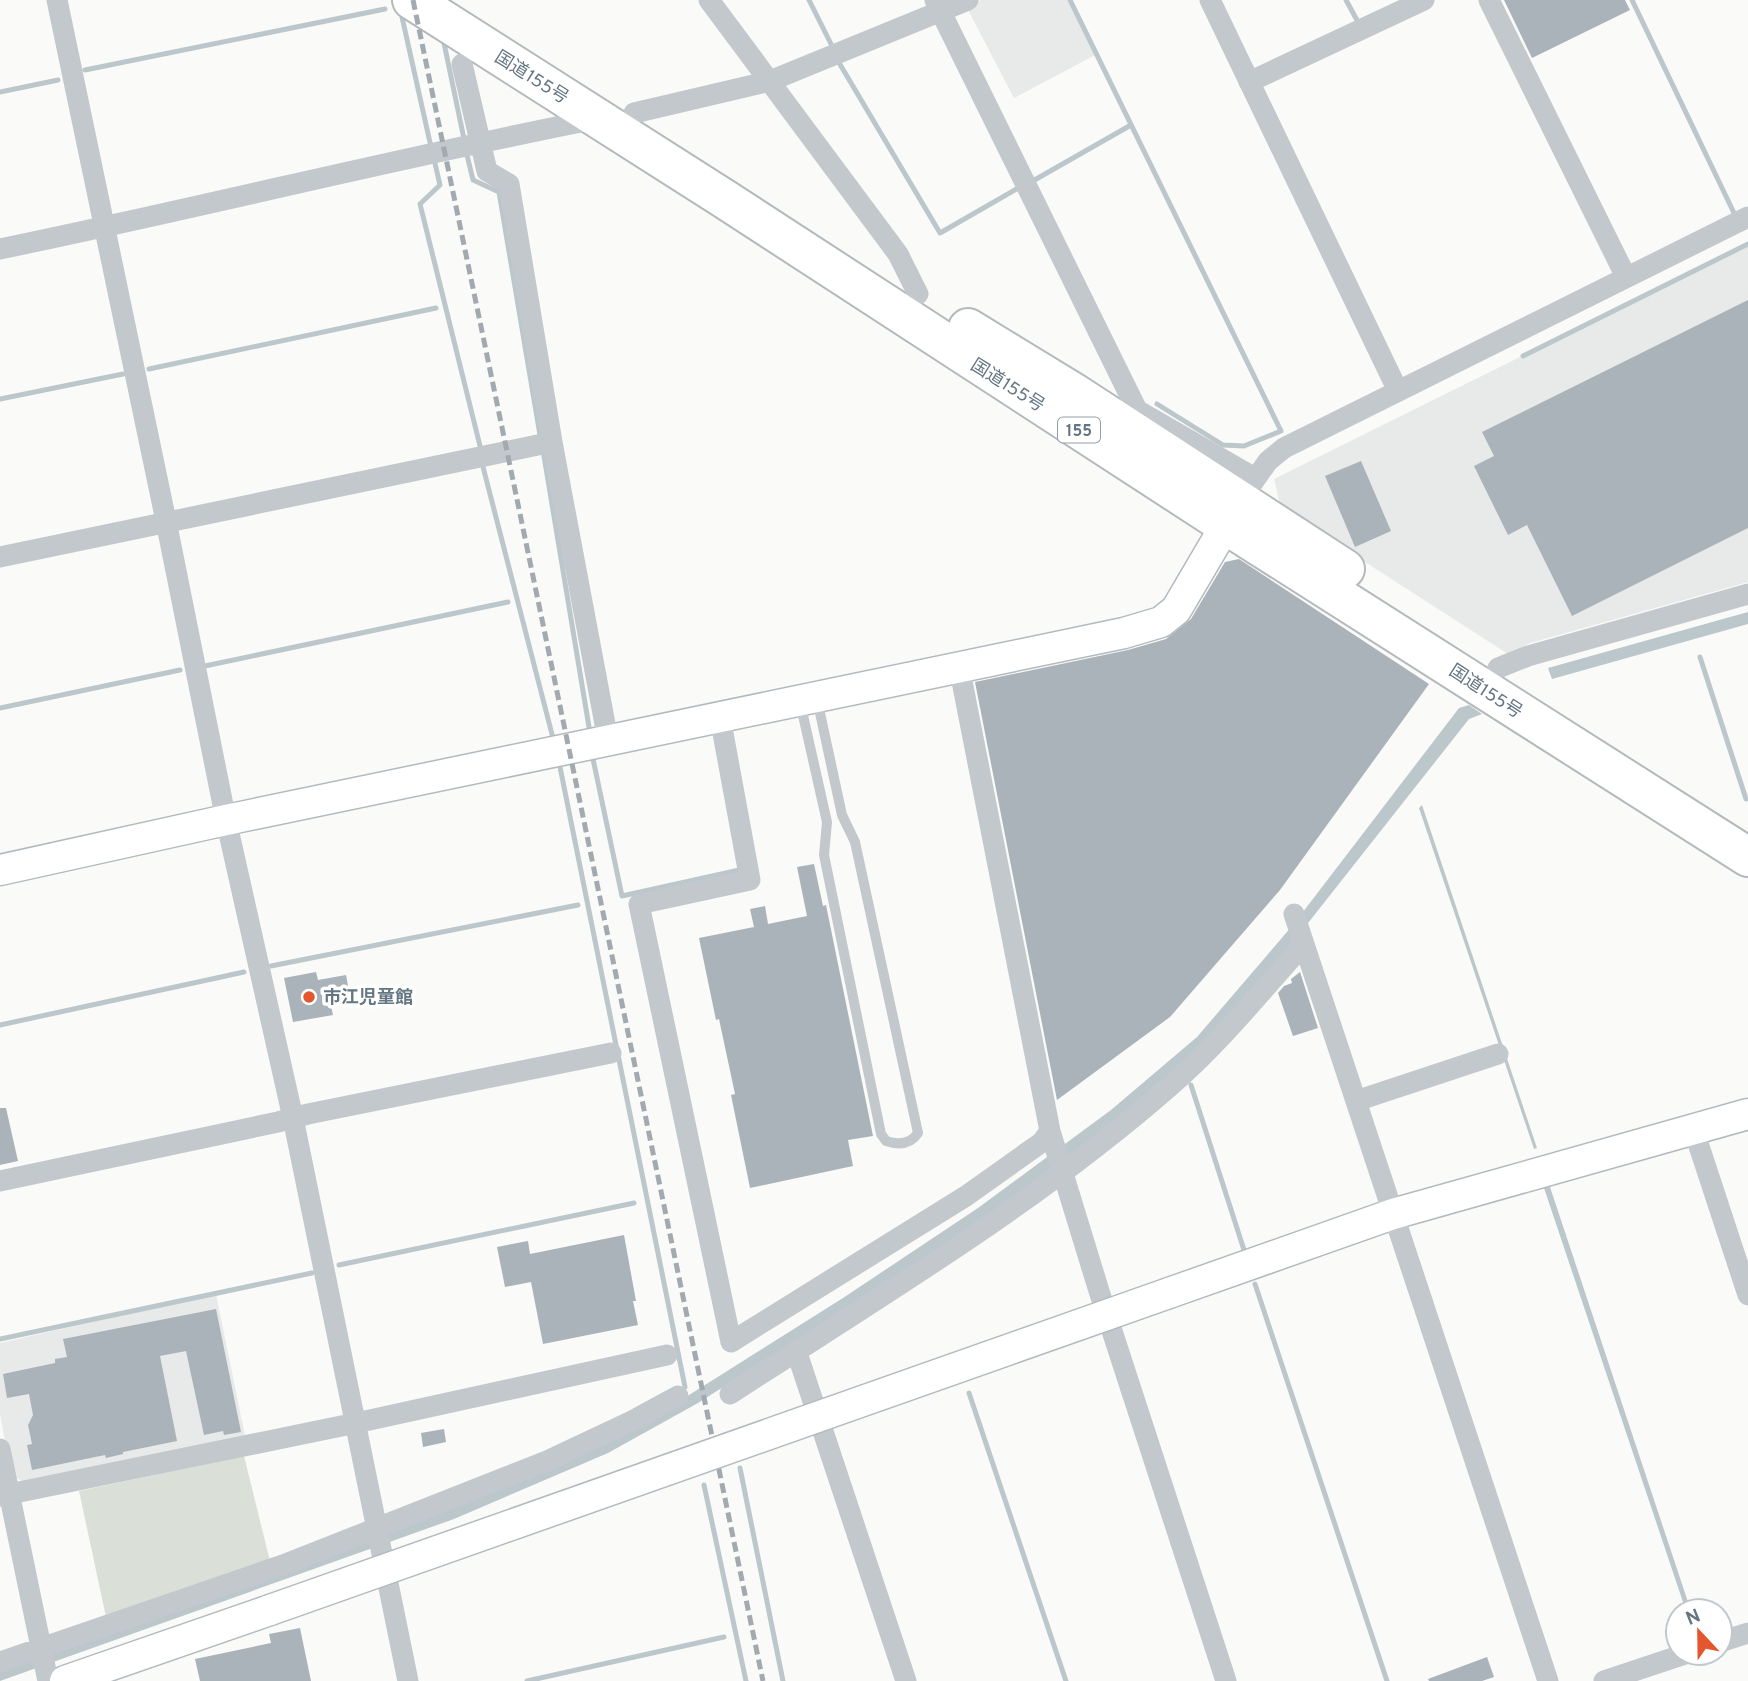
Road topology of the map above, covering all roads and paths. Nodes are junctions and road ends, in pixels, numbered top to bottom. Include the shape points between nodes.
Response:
1 (57, 0) edge
2 (412, 0) edge
3 (461, 0) edge
4 (709, 0) edge
5 (968, 0) edge
6 (1210, 0) edge
7 (1424, 0) edge
8 (1489, 0) edge
9 (938, 6) edge
10 (462, 64) dead end
11 (770, 81) junction
12 (1249, 82) junction
13 (616, 116) junction
14 (480, 142) junction
15 (1748, 217) edge
16 (105, 228) junction
17 (0, 249) edge
18 (1626, 277) junction
19 (918, 294) junction
20 (1398, 391) junction
21 (552, 442) junction
22 (1240, 502) junction
23 (166, 521) junction
24 (0, 556) edge
25 (1748, 594) edge
26 (959, 666) junction
27 (1498, 668) junction
28 (808, 698) junction
29 (720, 717) junction
30 (608, 740) junction
31 (226, 820) junction
32 (1748, 829) edge
33 (1748, 857) edge
34 (0, 870) edge
35 (611, 1053) dead end
36 (1498, 1054) dead end
37 (1356, 1101) junction
38 (1748, 1114) edge
39 (293, 1118) junction
40 (1050, 1131) junction
41 (1694, 1131) junction
42 (1061, 1171) junction
43 (0, 1181) edge
44 (1393, 1214) junction
45 (1748, 1295) edge
46 (796, 1350) junction
47 (667, 1355) dead end
48 (730, 1394) dead end
49 (678, 1396) dead end
50 (356, 1423) junction
51 (0, 1449) edge
52 (5, 1495) edge
53 (379, 1535) junction
54 (1664, 1661) edge
55 (0, 1662) edge
56 (48, 1667) edge
57 (408, 1681) edge
58 (906, 1681) edge
59 (1226, 1681) edge
60 (1548, 1681) edge
61 (1604, 1681) edge

1 - 16 street
2 - 13 highway, 国道155号 / 155
3 - 13 highway, 国道155号 / 155
4 - 11 street
5 - 9 street
6 - 12 street
7 - 12 street
8 - 18 street
9 - 11 street
9 - 22 street via 1138,410
10 - 14 street
11 - 13 street
11 - 19 street via 898,254
12 - 20 street
13 - 14 street
13 - 19 highway, 国道155号 / 155
13 - 22 highway, 国道155号 / 155
14 - 16 street
14 - 21 street via 487,171 509,184
15 - 18 street
16 - 17 street
16 - 23 street
18 - 20 street
19 - 22 highway, 国道155号 / 155
20 - 22 street via 1284,448 1268,461
21 - 23 street
21 - 30 street
22 - 26 street via 1176,610 1161,622
22 - 27 highway, 国道155号 / 155
22 - 33 highway, 国道155号 / 155
23 - 24 street
23 - 31 street
25 - 27 street
26 - 28 street
26 - 40 street
27 - 32 highway, 国道155号 / 155
28 - 28 lane via 842,815 855,842 918,1133 906,1142 886,1141 881,1134 824,855 827,822
28 - 29 street
29 - 30 street
29 - 40 street via 750,880 639,904 731,1342 966,1196 1042,1142
30 - 31 street
31 - 34 street
31 - 39 street
35 - 39 street
36 - 37 street
37 - 42 street via 1299,929 1233,1024 1170,1087
37 - 44 street
38 - 41 street
39 - 43 street
39 - 50 street
40 - 42 street
41 - 44 street
41 - 45 street
42 - 46 street via 1006,1215
42 - 59 street
44 - 56 street, bridge via 270,1610
44 - 60 street
46 - 48 street
46 - 58 street
47 - 50 street
49 - 53 street via 547,1461
50 - 52 street
50 - 53 street
51 - 52 street
52 - 56 street
53 - 56 street via 283,1565
53 - 57 street
54 - 61 street
55 - 56 street

